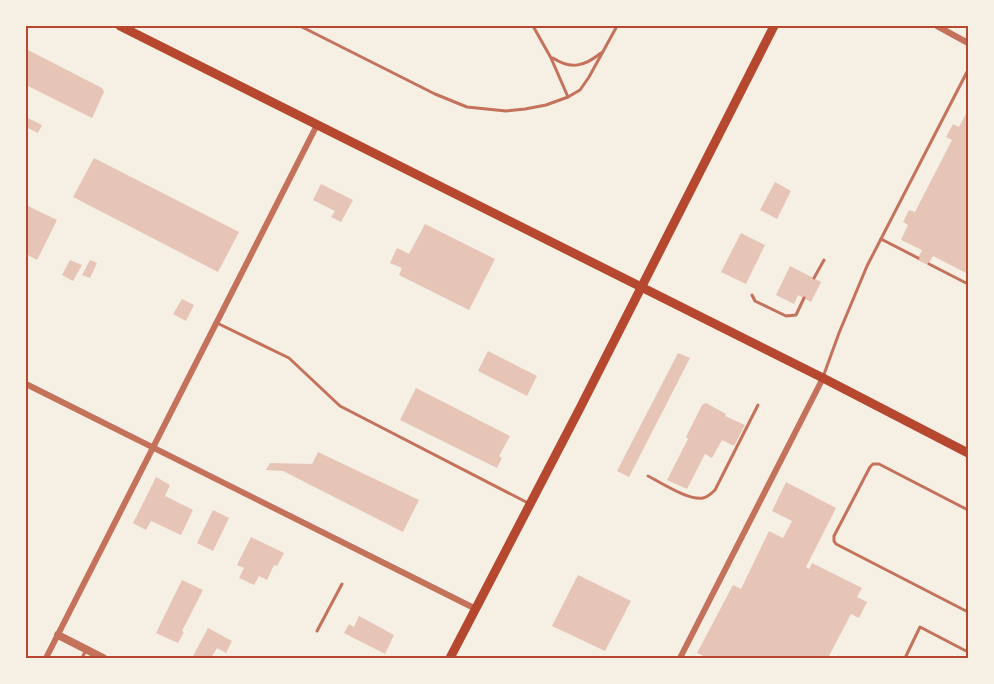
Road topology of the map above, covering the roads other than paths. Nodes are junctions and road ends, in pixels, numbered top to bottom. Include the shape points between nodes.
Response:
1 (120, 26) edge
2 (300, 26) edge
3 (533, 26) edge
4 (617, 26) edge
5 (774, 26) edge
6 (937, 26) edge
7 (969, 43) edge
8 (604, 51) junction
9 (551, 58) junction
10 (969, 70) edge
11 (568, 97) junction
12 (317, 125) junction
13 (881, 239) junction
14 (918, 258) dead end
15 (824, 260) dead end
16 (929, 264) dead end
17 (814, 278) dead end
18 (969, 284) edge
19 (641, 286) junction
20 (752, 295) dead end
21 (804, 298) dead end
22 (217, 323) junction
23 (823, 378) junction
24 (26, 384) edge
25 (758, 405) dead end
26 (153, 448) junction
27 (968, 451) edge
28 (648, 476) dead end
29 (530, 504) junction
30 (969, 510) edge
31 (342, 584) dead end
32 (476, 609) junction
33 (969, 612) edge
34 (317, 631) dead end
35 (58, 635) junction
36 (86, 650) junction
37 (968, 656) edge
38 (46, 658) edge
39 (82, 658) edge
40 (103, 658) edge
41 (450, 658) edge
42 (680, 658) edge
43 (904, 658) edge

1 - 12 main road
2 - 11 lane via 467,107 525,109
3 - 9 lane
4 - 8 lane
5 - 19 main road
6 - 7 street
8 - 9 lane via 590,62 575,66
8 - 11 lane via 580,90
9 - 11 lane
10 - 13 lane
12 - 19 main road
12 - 22 street
13 - 14 lane
13 - 23 lane via 843,322
15 - 17 lane
16 - 18 lane
19 - 23 main road
19 - 29 main road
20 - 21 lane via 755,301 786,316 796,315
22 - 26 street
22 - 29 lane via 289,358 340,406
23 - 27 main road
23 - 42 street
24 - 26 street
25 - 28 lane via 710,495 695,499
26 - 32 street
26 - 35 street
29 - 32 main road
30 - 33 lane via 873,464 834,541
31 - 34 lane
32 - 41 main road
35 - 36 street
35 - 38 street
36 - 39 lane
36 - 40 street
37 - 43 lane via 920,627

